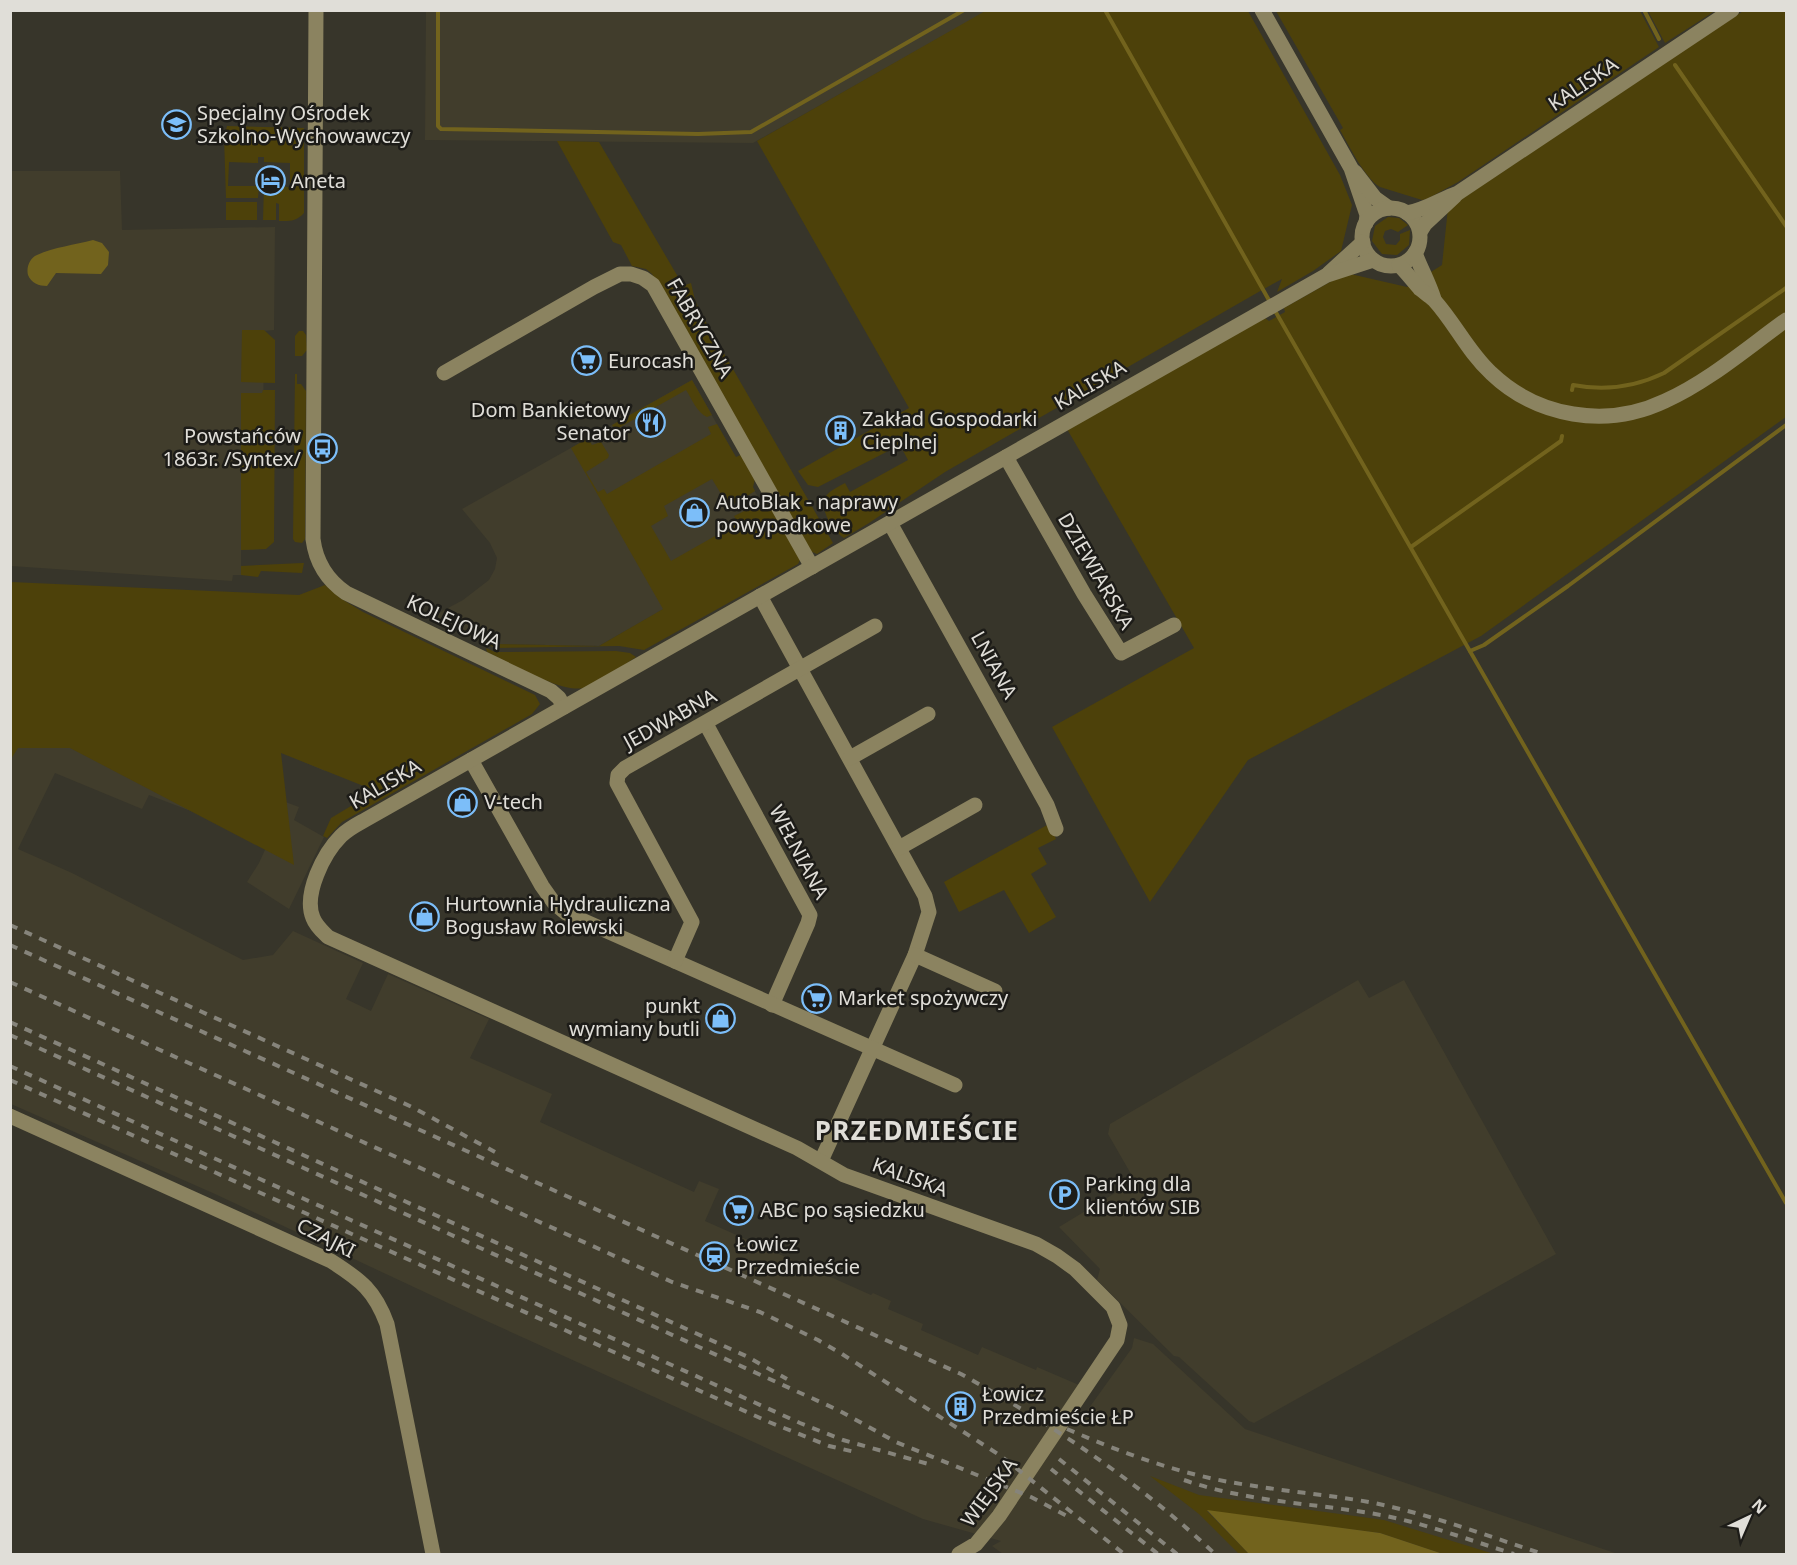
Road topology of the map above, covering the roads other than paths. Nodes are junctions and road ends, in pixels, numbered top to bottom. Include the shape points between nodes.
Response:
1 (316, 10) edge
2 (1262, 10) edge
3 (1732, 10) edge
4 (1351, 168) junction
5 (1458, 193) junction
6 (1389, 208) junction
7 (1407, 213) junction
8 (1366, 223) junction
9 (1420, 232) junction
10 (1363, 242) junction
11 (1415, 253) junction
12 (1373, 260) junction
13 (1399, 265) junction
14 (1327, 275) junction
15 (1434, 299) junction
16 (1786, 320) edge
17 (444, 373) dead end
18 (1006, 457) junction
19 (890, 523) junction
20 (812, 567) junction
21 (760, 596) junction
22 (1174, 625) dead end
23 (875, 626) dead end
24 (800, 669) junction
25 (564, 707) junction
26 (928, 714) dead end
27 (706, 724) junction
28 (850, 758) junction
29 (471, 760) junction
30 (975, 805) dead end
31 (1056, 830) dead end
32 (899, 848) junction
33 (915, 955) junction
34 (675, 961) junction
35 (995, 991) dead end
36 (772, 1005) junction
37 (873, 1049) junction
38 (955, 1085) dead end
39 (10, 1116) edge
40 (821, 1161) junction
41 (1120, 1325) joint
42 (433, 1554) edge
43 (959, 1554) edge

1 - 25 street, KOLEJOWA via 313,539 318,561 346,593 551,691
2 - 4 street
3 - 5 street, KALISKA
4 - 6 street via 1375,198
4 - 8 street via 1367,215
5 - 7 street, KALISKA
5 - 9 street, KALISKA
6 - 7 street
6 - 8 street via 1378,211
7 - 9 street
8 - 10 street
9 - 11 street
10 - 12 street
10 - 14 street, KALISKA
11 - 13 street
11 - 15 street
12 - 13 street via 1388,266
12 - 14 street, KALISKA
13 - 15 street
14 - 18 street, KALISKA
15 - 16 street via 1481,363 1512,391 1553,410 1588,416 1629,413 1664,402
17 - 20 street, FABRYCZNA via 620,274 643,278 652,285
18 - 19 street, KALISKA
18 - 22 street, DZIEWIARSKA via 1120,653
19 - 20 street, KALISKA
19 - 31 street, LNIANA via 1047,805
20 - 21 street, KALISKA
21 - 24 street
21 - 25 street, KALISKA
23 - 24 street, JEDWABNA
24 - 27 street, JEDWABNA
24 - 28 street
25 - 29 street, KALISKA
26 - 28 street
27 - 34 street, JEDWABNA via 618,775 617,783 692,922
27 - 36 street, WEŁNIANA via 810,915
28 - 32 street
29 - 34 street via 554,903 566,913
29 - 40 street, KALISKA via 353,827 338,840 320,868 310,900 313,919 321,931
30 - 32 street
32 - 33 street via 928,907
33 - 35 street
33 - 37 street
34 - 36 street
36 - 37 street
37 - 38 street
37 - 40 street
39 - 42 street, CZAJKI via 331,1261 366,1286 387,1324
40 - 41 street, KALISKA via 853,1178 1036,1244 1082,1275 1113,1307
41 - 43 street, WIEJSKA via 1117,1340 999,1516 976,1544

